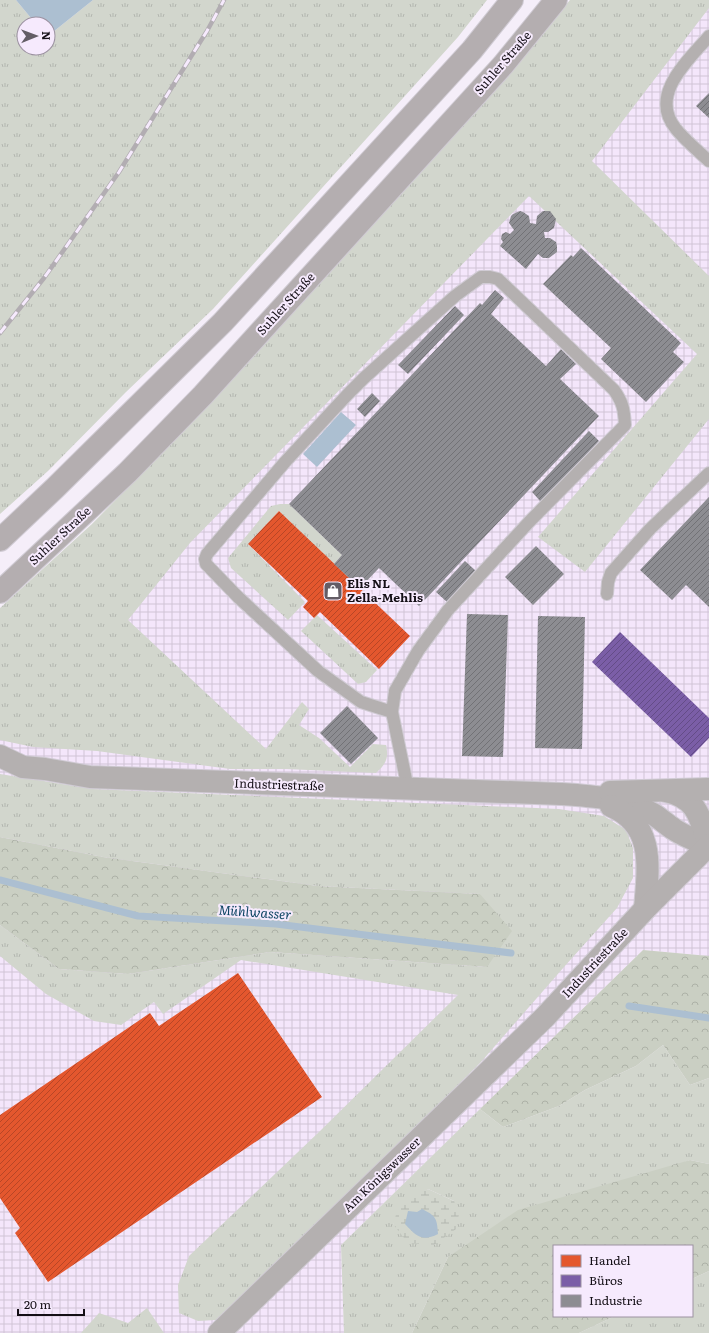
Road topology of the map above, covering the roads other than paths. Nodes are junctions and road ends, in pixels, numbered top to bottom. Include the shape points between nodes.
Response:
1 (512, 0) edge
2 (556, 0) edge
3 (709, 36) edge
4 (709, 161) edge
5 (709, 473) edge
6 (0, 540) edge
7 (0, 592) edge
8 (607, 594) dead end
9 (392, 712) junction
10 (0, 756) edge
11 (23, 766) junction
12 (0, 767) edge
13 (408, 789) junction
14 (709, 789) edge
15 (662, 790) junction
16 (560, 794) junction
17 (709, 846) edge
18 (645, 909) junction
19 (545, 1017) joint
20 (219, 1333) edge

1 - 6 main road via 472,50 223,322
2 - 7 main road, Suhler Straße via 503,65 203,395 127,473
3 - 4 lane via 674,78 666,104 675,128
5 - 8 lane via 650,529 611,573
9 - 9 lane via 361,702 318,671 238,597 206,564 205,558 286,462 364,378 455,296 481,277 490,276 498,280 614,390 622,402 625,425 529,522 448,610 418,650 395,691
9 - 13 lane
10 - 11 street, Industriestraße
11 - 12 street
11 - 13 street, Industriestraße via 90,777
13 - 16 street, Industriestraße
14 - 15 street, Industriestraße
15 - 16 street, Industriestraße
15 - 17 street, Industriestraße via 679,795 692,804
16 - 17 street, Industriestraße via 604,798 631,805 652,814 689,838
16 - 18 street, Industriestraße via 604,803 624,812 634,822 645,842 647,852
17 - 18 street, Industriestraße
18 - 19 street, Industriestraße
19 - 20 street, Am Königswasser

